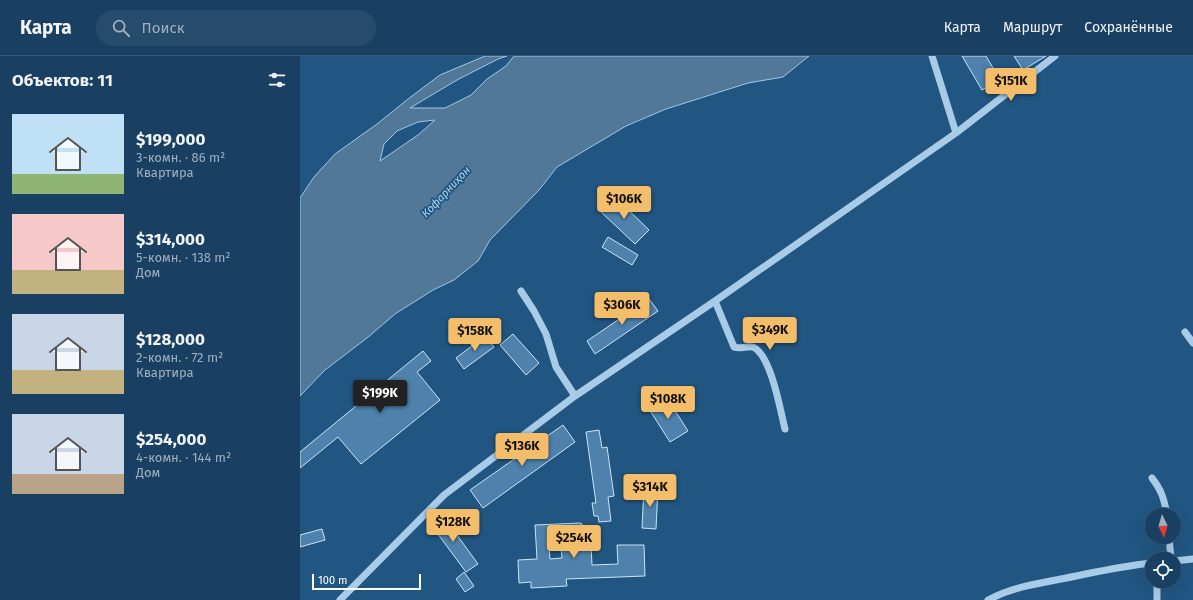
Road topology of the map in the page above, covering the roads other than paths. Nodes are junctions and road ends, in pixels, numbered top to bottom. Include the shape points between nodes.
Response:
1 (932, 56) edge
2 (1055, 56) edge
3 (956, 133) junction
4 (521, 291) dead end
5 (716, 300) junction
6 (1185, 332) dead end
7 (1193, 343) edge
8 (575, 396) junction
9 (785, 429) dead end
10 (1152, 478) dead end
11 (1166, 508) edge
12 (1193, 559) edge
13 (1181, 560) edge
14 (1145, 564) edge
15 (1157, 588) edge
16 (340, 600) edge
17 (988, 600) edge
18 (1157, 600) edge

1 - 3 street
2 - 3 street
3 - 5 street
4 - 8 street via 546,334 556,367
5 - 8 street
5 - 9 street via 734,347 756,348 763,358 775,387
6 - 7 street
8 - 16 street via 444,494
10 - 11 street via 1164,497
12 - 13 street
14 - 17 street via 1029,584
15 - 18 street

